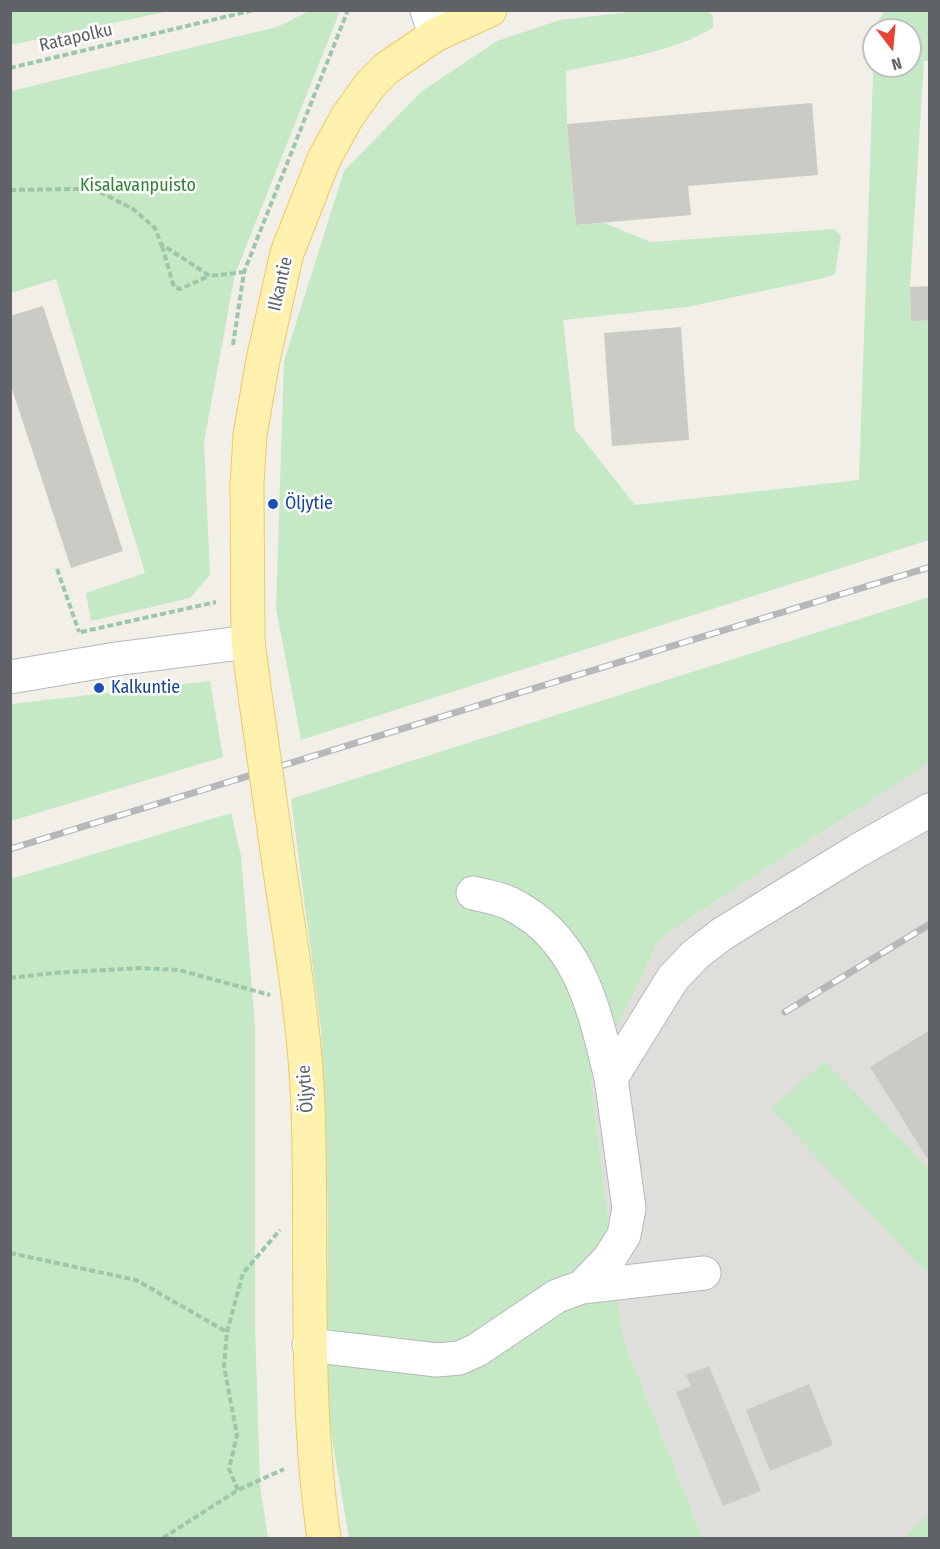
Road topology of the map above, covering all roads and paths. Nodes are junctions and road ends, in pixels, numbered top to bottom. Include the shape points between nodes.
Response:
1 (254, 10) edge
2 (490, 10) edge
3 (431, 23) edge
4 (10, 68) edge
5 (10, 190) edge
6 (161, 244) junction
7 (244, 272) dead end
8 (210, 276) junction
9 (57, 569) dead end
10 (216, 602) dead end
11 (248, 642) junction
12 (10, 677) edge
13 (930, 810) edge
14 (473, 893) dead end
15 (10, 978) edge
16 (270, 995) dead end
17 (611, 1078) junction
18 (281, 1230) dead end
19 (10, 1252) edge
20 (704, 1273) dead end
21 (582, 1287) junction
22 (227, 1332) junction
23 (309, 1345) junction
24 (284, 1469) dead end
25 (238, 1490) junction
26 (163, 1539) edge
27 (324, 1539) edge

1 - 4 path, Ratapolku
2 - 3 main road, Ilkantie
3 - 11 main road, Ilkantie via 370,85 347,117 324,159 287,252 250,435
5 - 6 path via 100,192 133,208 155,228
6 - 8 path
6 - 8 path via 174,287 180,289
7 - 8 path
9 - 10 path via 79,632
11 - 12 street via 116,658
11 - 23 main road, Öljytie, bridge via 302,1022 308,1106
13 - 17 street via 722,934 696,954 673,978
14 - 17 street via 508,903 535,920 561,944 582,979 594,1010
15 - 16 path via 149,968 179,970
17 - 21 street via 629,1208 624,1235 609,1259
18 - 22 path via 243,1273
19 - 22 path via 136,1280
20 - 21 street
21 - 23 street via 557,1296 459,1358 437,1360
22 - 25 path via 224,1366 237,1435 229,1470
23 - 27 main road, Öljytie via 316,1482
24 - 25 path
25 - 26 path

